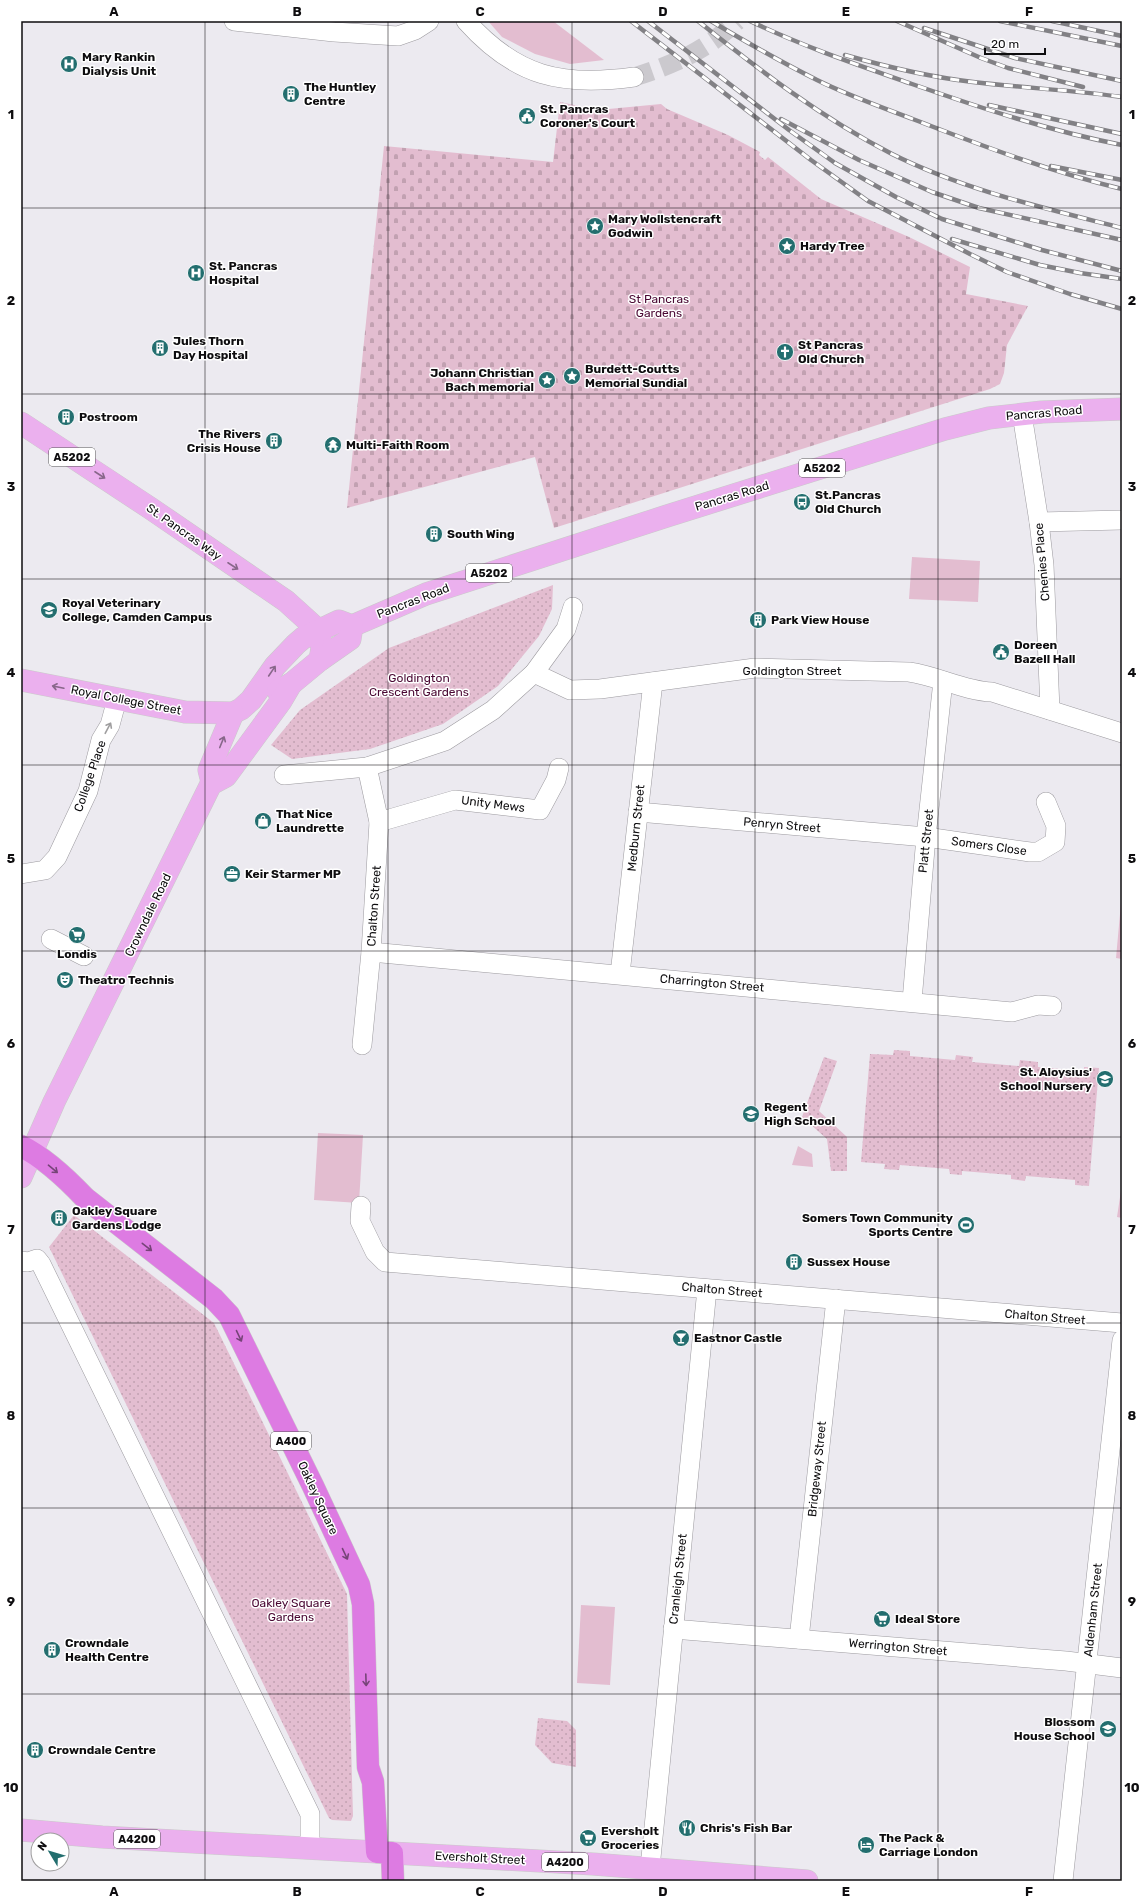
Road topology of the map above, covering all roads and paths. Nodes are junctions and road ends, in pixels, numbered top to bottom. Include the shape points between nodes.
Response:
1 (234, 21) edge
2 (429, 21) edge
3 (466, 21) edge
4 (634, 77) tunnel mouth
5 (1122, 409) edge
6 (1022, 414) junction
7 (21, 423) edge
8 (1122, 520) edge
9 (1039, 522) junction
10 (573, 607) dead end
11 (352, 626) junction
12 (318, 630) junction
13 (320, 660) junction
14 (534, 673) junction
15 (21, 680) edge
16 (944, 680) junction
17 (653, 682) junction
18 (291, 684) junction
19 (117, 699) junction
20 (251, 700) junction
21 (1050, 710) junction
22 (233, 713) junction
23 (1122, 733) edge
24 (367, 767) junction
25 (559, 768) dead end
26 (284, 775) dead end
27 (212, 782) junction
28 (1046, 802) dead end
29 (638, 812) junction
30 (379, 822) junction
31 (926, 838) junction
32 (21, 874) edge
33 (51, 939) dead end
34 (371, 952) junction
35 (84, 956) dead end
36 (620, 974) junction
37 (912, 1001) junction
38 (1052, 1006) dead end
39 (362, 1045) dead end
40 (26, 1149) edge
41 (21, 1177) edge
42 (362, 1206) dead end
43 (29, 1260) edge
44 (708, 1289) junction
45 (836, 1299) junction
46 (1122, 1323) edge
47 (1122, 1340) edge
48 (674, 1628) junction
49 (799, 1639) junction
50 (1087, 1664) junction
51 (1122, 1668) edge
52 (21, 1830) edge
53 (310, 1849) junction
54 (384, 1853) junction
55 (650, 1868) junction
56 (393, 1881) edge
57 (806, 1881) edge
58 (1064, 1881) edge

1 - 2 street via 398,36 415,30
3 - 4 street via 488,44 524,68 553,77 580,81 609,81
5 - 6 main road, Pancras Road / A5202
6 - 9 street, Chenies Place
6 - 11 main road, Pancras Road / A5202 via 989,418 945,429 667,516 426,594
7 -> 12 main road, St. Pancras Way / A5202 via 280,597
8 - 9 street
9 - 21 street, Chenies Place via 1044,565
10 - 14 street via 566,629
11 - 12 main road via 339,621
11 - 13 main road via 350,639
12 - 13 main road via 322,648
20 -> 12 main road via 275,666 296,644
13 - 18 main road
14 - 17 street, Goldington Street via 570,690
14 - 24 street via 493,710 445,741
19 -> 15 main road, Royal College Street
16 - 17 street, Goldington Street via 902,672 755,668
16 - 21 street, Goldington Street via 977,692 992,692
16 - 31 street, Platt Street
17 - 29 street, Medburn Street
18 - 20 main road
18 - 27 main road via 226,776
19 - 22 main road, Royal College Street via 185,712
32 -> 19 street, College Place via 45,870 57,857 88,791 101,740 110,725
20 - 22 main road
21 - 23 street, Goldington Street
27 -> 22 main road, Crowndale Road via 209,770
24 - 26 street
24 - 30 street, Chalton Street
25 - 30 street, Unity Mews via 556,780 540,810 455,800
27 - 40 main road, Crowndale Road via 54,1102
28 - 31 street, Somers Close via 1056,826 1054,842 1038,852
29 - 31 street, Penryn Street
29 - 36 street, Medburn Street
30 - 34 street, Chalton Street
31 - 37 street, Platt Street
33 - 35 street
34 - 36 street, Charrington Street
34 - 39 street, Chalton Street
36 - 37 street, Charrington Street
37 - 38 street, Charrington Street via 1012,1012 1038,1005
40 - 41 main road, Crowndale Road
40 -> 54 highway, Oakley Square / A400 via 224,1308 229,1315 359,1585 363,1604 368,1766 373,1782
42 - 44 street, Chalton Street via 360,1221 375,1252 384,1262
43 - 53 street via 41,1264 310,1814
44 - 45 street, Chalton Street
44 - 48 street, Cranleigh Street
45 - 46 street, Chalton Street
45 - 49 street, Bridgeway Street
47 - 50 street, Aldenham Street
48 - 49 street, Werrington Street
48 - 55 street, Cranleigh Street
49 - 50 street, Werrington Street
50 - 51 street, Werrington Street
50 - 58 street, Aldenham Street
52 - 53 main road, A4200
53 - 54 main road, A4200
54 - 55 main road, Eversholt Street / A4200
54 - 56 highway, A400
55 - 57 main road, Eversholt Street / A4200

